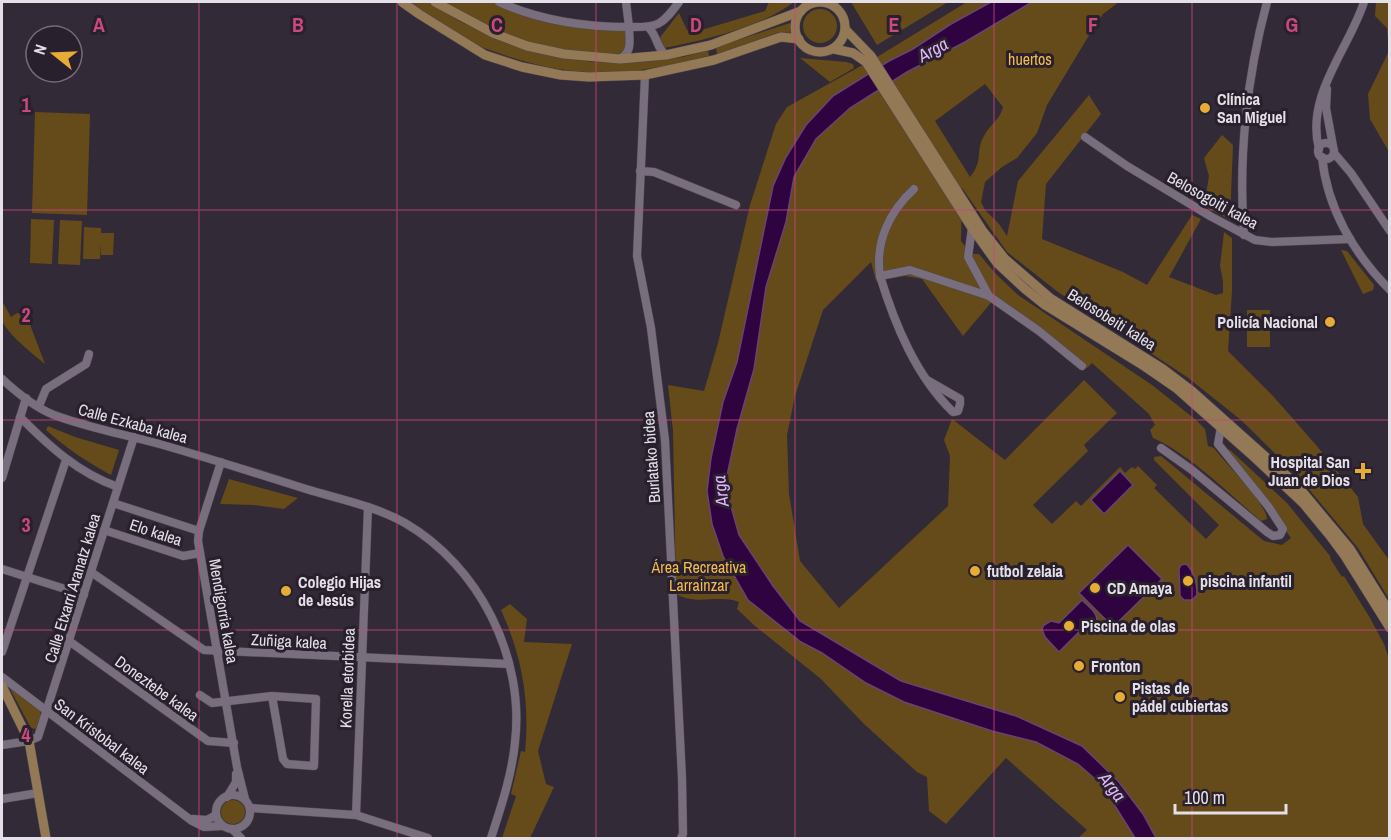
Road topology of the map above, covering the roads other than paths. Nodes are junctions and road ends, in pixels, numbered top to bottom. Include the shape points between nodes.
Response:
1 (402, 2) edge
2 (435, 2) edge
3 (499, 2) edge
4 (626, 2) edge
5 (679, 2) edge
6 (811, 2) edge
7 (839, 2) edge
8 (1267, 2) edge
9 (1364, 2) edge
10 (801, 11) junction
11 (841, 13) junction
12 (629, 27) junction
13 (649, 28) junction
14 (845, 29) junction
15 (799, 39) junction
16 (834, 49) junction
17 (862, 52) junction
18 (666, 55) junction
19 (620, 59) junction
20 (645, 75) junction
21 (1327, 85) junction
22 (908, 120) junction
23 (1085, 137) dead end
24 (1333, 150) junction
25 (1320, 153) junction
26 (640, 171) junction
27 (914, 189) dead end
28 (736, 205) dead end
29 (972, 228) junction
30 (1389, 231) edge
31 (1244, 235) junction
32 (1350, 239) junction
33 (981, 243) junction
34 (880, 276) junction
35 (1389, 290) edge
36 (989, 296) junction
37 (89, 354) dead end
38 (1082, 366) dead end
39 (2, 379) edge
40 (927, 380) junction
41 (26, 398) junction
42 (39, 406) junction
43 (20, 417) junction
44 (1221, 427) junction
45 (134, 437) junction
46 (1161, 448) dead end
47 (66, 460) junction
48 (221, 462) junction
49 (2, 478) edge
50 (118, 487) junction
51 (113, 503) junction
52 (368, 507) junction
53 (1273, 516) junction
54 (1261, 526) junction
55 (104, 530) junction
56 (199, 531) junction
57 (200, 553) junction
58 (2, 569) edge
59 (91, 572) junction
60 (26, 576) junction
61 (84, 595) junction
62 (1389, 613) edge
63 (1389, 628) edge
64 (69, 641) junction
65 (2, 652) edge
66 (217, 652) junction
67 (360, 656) junction
68 (509, 664) junction
69 (2, 677) edge
70 (3, 691) edge
71 (200, 695) dead end
72 (272, 696) junction
73 (226, 702) junction
74 (47, 712) junction
75 (29, 741) junction
76 (234, 743) junction
77 (2, 745) edge
78 (237, 767) junction
79 (38, 793) junction
80 (227, 797) junction
81 (2, 799) edge
82 (245, 799) junction
83 (251, 808) junction
84 (216, 815) junction
85 (356, 815) junction
86 (186, 816) junction
87 (222, 826) junction
88 (243, 827) junction
89 (232, 829) junction
90 (683, 837) edge
91 (46, 838) edge
92 (243, 838) edge
93 (428, 838) edge
94 (490, 838) edge

1 - 20 main road via 485,55 522,67 589,77
2 - 19 main road via 527,46
3 - 12 street via 564,21
4 - 12 street
5 - 13 street via 661,24
6 - 10 main road
6 - 11 main road via 835,6
7 - 11 main road
8 - 31 street via 1247,106
9 - 21 street
10 - 15 main road via 796,25
10 - 18 main road via 711,45
11 - 14 main road
12 - 13 street
12 - 19 street via 630,49
13 - 18 street via 660,52
14 - 16 main road
14 - 17 main road, Belosobeiti kalea
15 - 16 main road via 815,51
15 - 20 main road via 781,37 714,60
16 - 17 main road
17 - 22 main road, Belosobeiti kalea
18 - 19 main road
20 - 26 street, Burlatako bidea
21 - 24 street via 1326,108
21 - 25 street via 1318,113
22 - 29 main road, Belosobeiti kalea
22 - 62 main road, Belosobeiti kalea via 1005,259 1050,298 1192,391 1295,483 1350,549
23 - 31 street, Belosogoiti kalea
24 - 25 street via 1329,158
24 - 25 street via 1326,143
24 - 30 street
25 - 32 street via 1328,192
26 - 28 street via 654,172
26 - 90 street, Burlatako bidea via 637,256 651,328 665,440
27 - 34 street via 898,205 886,226 879,253
29 - 33 main road, Belosobeiti kalea
29 - 36 street via 968,257
31 - 32 street, Belosogoiti kalea via 1272,242
32 - 35 street
33 - 36 street via 974,247 972,258 989,287
33 - 44 main road, Belosobeiti kalea via 1033,296 1162,378
34 - 36 street via 910,270
34 - 40 street via 908,349
36 - 38 street
37 - 42 street via 86,364 46,389
39 - 41 street, Calle Ezkaba kalea
40 - 40 street via 943,402 953,412 958,411 960,399
41 - 42 street, Calle Ezkaba kalea
41 - 43 street
42 - 45 street, Calle Ezkaba kalea via 52,414
43 - 47 street
43 - 49 street
44 - 53 street via 1217,441 1220,448
44 - 63 main road, Belosobeiti kalea via 1310,512 1345,556
45 - 48 street, Calle Ezkaba kalea
45 - 50 street, Calle Etxarri Aranatz kalea
46 - 54 street
47 - 50 street
47 - 60 street
48 - 52 street, Calle Ezkaba kalea
48 - 56 street, Mendigorria kalea
50 - 51 street, Calle Etxarri Aranatz kalea
51 - 55 street, Calle Etxarri Aranatz kalea
51 - 56 street
52 - 67 street, Korella etorbidea
52 - 68 street, Calle Ezkaba kalea via 404,523 434,544 460,571 484,600
53 - 54 street via 1268,525
53 - 54 street via 1283,529 1280,535 1273,536
55 - 57 street, Elo kalea via 183,556
55 - 59 street, Calle Etxarri Aranatz kalea
56 - 57 street, Mendigorria kalea
57 - 66 street, Mendigorria kalea
58 - 60 street
59 - 61 street, Calle Etxarri Aranatz kalea
59 - 66 street via 204,650
60 - 61 street
60 - 65 street
61 - 64 street, Calle Etxarri Aranatz kalea
64 - 74 street, Calle Etxarri Aranatz kalea
64 - 76 street, Doneztebe kalea via 208,741
66 - 67 street, Zuñiga kalea
66 - 73 street, Mendigorria kalea
67 - 68 street, Zuñiga kalea
67 - 85 street, Korella etorbidea
68 - 94 street, Calle Ezkaba kalea via 517,714 516,742
69 - 74 street, San Kristobal kalea
70 - 75 main road
71 - 73 street via 212,703
72 - 72 street via 283,759 287,764 314,766 316,699
72 - 73 street
73 - 76 street, Mendigorria kalea
74 - 75 street, Calle Etxarri Aranatz kalea via 38,737
74 - 86 street, San Kristobal kalea
75 - 77 street
75 - 79 main road
76 - 78 street, Mendigorria kalea
78 - 80 street, Mendigorria kalea via 236,782
78 - 82 street, Mendigorria kalea
79 - 81 street
79 - 91 main road
80 - 82 street
80 - 84 street via 221,801
82 - 83 street
83 - 85 street
83 - 88 street
84 - 86 street via 207,820
84 - 87 street
85 - 93 street
86 - 87 street, San Kristobal kalea via 204,827
87 - 89 street
88 - 89 street
88 - 92 street
89 - 92 street

